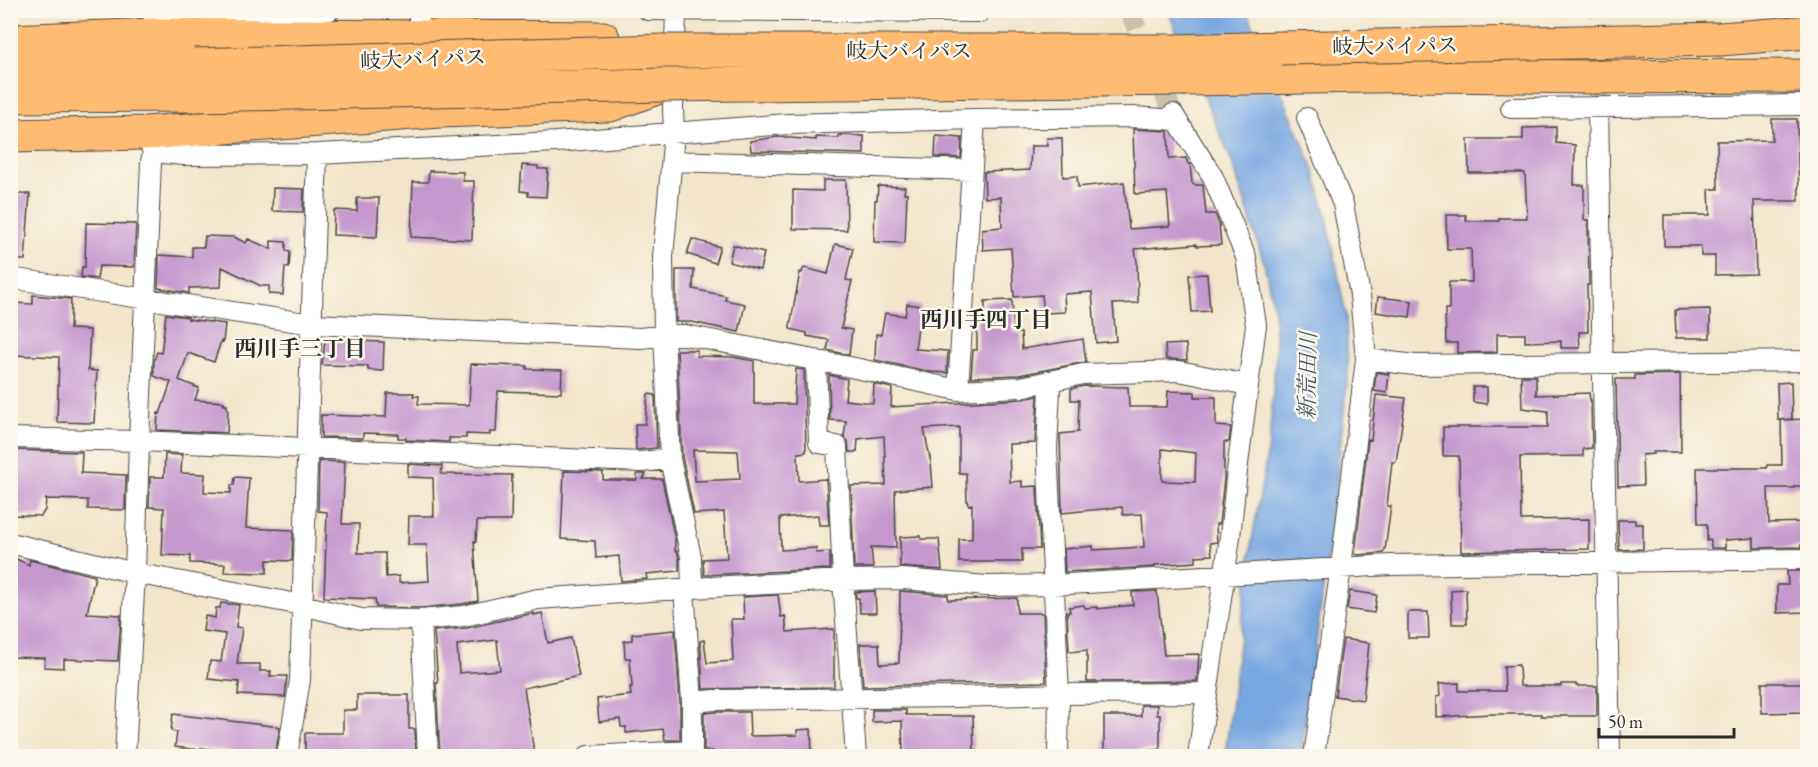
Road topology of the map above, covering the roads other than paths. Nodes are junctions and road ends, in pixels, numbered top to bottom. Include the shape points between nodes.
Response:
1 (330, 10) edge
2 (648, 10) edge
3 (980, 10) edge
4 (676, 11) edge
5 (153, 20) edge
6 (1808, 32) edge
7 (10, 41) edge
8 (663, 51) junction
9 (10, 66) edge
10 (1808, 76) edge
11 (664, 85) junction
12 (10, 96) edge
13 (1808, 105) edge
14 (1599, 107) junction
15 (1511, 108) dead end
16 (1307, 118) dead end
17 (975, 119) junction
18 (419, 128) dead end
19 (674, 133) junction
20 (10, 136) edge
21 (149, 142) junction
22 (418, 149) junction
23 (317, 154) junction
24 (672, 161) junction
25 (972, 170) junction
26 (10, 278) edge
27 (146, 299) junction
28 (312, 324) junction
29 (664, 335) junction
30 (1366, 359) junction
31 (816, 360) junction
32 (1808, 361) edge
33 (1603, 364) junction
34 (1048, 381) junction
35 (1248, 385) junction
36 (958, 390) junction
37 (10, 438) edge
38 (139, 441) junction
39 (308, 448) junction
40 (670, 459) junction
41 (10, 543) edge
42 (1808, 559) edge
43 (1607, 562) junction
44 (1337, 568) junction
45 (135, 573) junction
46 (1232, 575) junction
47 (843, 580) junction
48 (1052, 585) junction
49 (688, 588) junction
50 (302, 605) junction
51 (421, 620) junction
52 (1206, 693) junction
53 (1059, 694) junction
54 (853, 699) junction
55 (692, 702) junction
56 (692, 754) edge
57 (125, 756) edge
58 (287, 756) edge
59 (428, 756) edge
60 (588, 756) edge
61 (856, 756) edge
62 (1058, 756) edge
63 (1198, 756) edge
64 (1314, 756) edge
65 (1610, 756) edge

1 - 5 street
2 - 4 street
3 - 4 street
4 - 19 street
5 - 7 highway
5 - 8 highway via 613,38
6 - 8 highway, 岐大バイパス, bridge via 1721,39 1177,51
8 - 9 highway, 岐大バイパス, bridge via 195,66
10 - 11 highway, 岐大バイパス, bridge via 1306,76
11 - 12 highway, 岐大バイパス, bridge
11 - 21 highway via 610,105 440,111
13 - 14 street
14 - 15 street
14 - 33 street
16 - 30 street via 1343,204 1360,295
17 - 19 street via 788,124
17 - 25 street
17 - 35 street via 1174,117 1213,177 1246,257 1256,325
18 - 22 street
19 - 22 street
19 - 24 street
20 - 21 highway
21 - 23 street via 183,155
21 - 27 street
22 - 23 street
23 - 28 street
24 - 25 street
24 - 29 street via 663,257
25 - 36 street
26 - 27 street
27 - 28 street
27 - 38 street
28 - 29 street via 641,338
28 - 39 street
29 - 31 street via 685,335
29 - 40 street
30 - 33 street via 1415,365
30 - 44 street
31 - 36 street
31 - 47 street via 819,443 837,446
32 - 33 street
33 - 43 street
34 - 35 street via 1083,374 1179,371
34 - 36 street via 1022,387
34 - 48 street
35 - 46 street
37 - 38 street
38 - 39 street
38 - 45 street
39 - 40 street via 641,462
39 - 50 street
40 - 49 street via 691,557
41 - 45 street
42 - 43 street
43 - 44 street
43 - 65 street
44 - 46 street
44 - 64 street
45 - 50 street
45 - 57 street
46 - 48 street
46 - 52 street
47 - 48 street
47 - 49 street
47 - 54 street
48 - 53 street
49 - 51 street via 538,599 464,616
49 - 55 street
50 - 51 street via 362,619
50 - 58 street via 300,680
51 - 59 street
52 - 53 street
52 - 63 street
53 - 54 street
53 - 62 street
54 - 55 street
54 - 61 street
55 - 56 street
56 - 60 street

